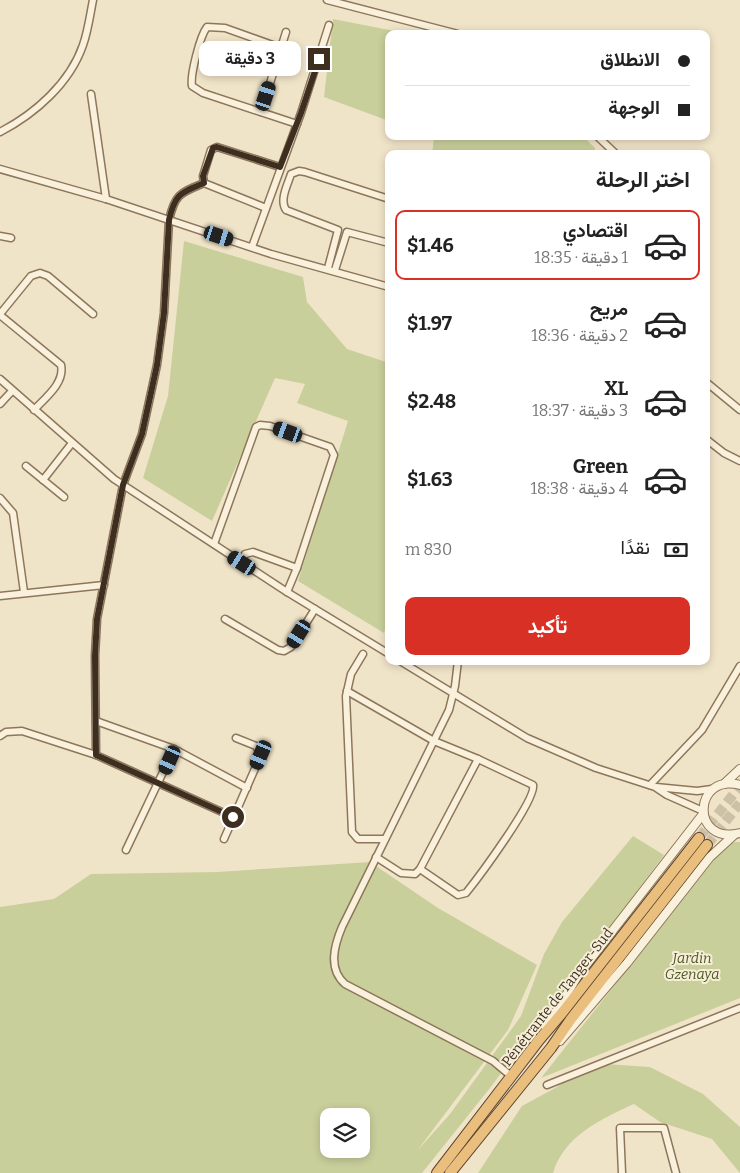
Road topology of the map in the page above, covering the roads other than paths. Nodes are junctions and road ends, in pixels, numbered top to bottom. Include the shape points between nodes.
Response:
1 (93, 0) edge
2 (327, 0) edge
3 (329, 25) dead end
4 (443, 30) edge
5 (286, 32) dead end
6 (281, 48) junction
7 (91, 94) dead end
8 (261, 112) junction
9 (297, 124) junction
10 (0, 132) edge
11 (601, 140) edge
12 (612, 150) edge
13 (280, 167) junction
14 (0, 169) edge
15 (204, 183) junction
16 (385, 198) edge
17 (106, 199) junction
18 (266, 208) junction
19 (169, 220) junction
20 (0, 236) edge
21 (11, 238) dead end
22 (385, 242) edge
23 (252, 247) junction
24 (332, 270) junction
25 (385, 286) edge
26 (0, 314) edge
27 (93, 314) dead end
28 (0, 379) edge
29 (710, 385) edge
30 (12, 391) junction
31 (0, 404) edge
32 (34, 410) junction
33 (740, 410) edge
34 (710, 442) edge
35 (72, 443) junction
36 (740, 461) edge
37 (26, 466) dead end
38 (43, 480) junction
39 (123, 485) junction
40 (64, 497) dead end
41 (0, 498) edge
42 (214, 544) junction
43 (242, 563) junction
44 (297, 568) junction
45 (104, 585) junction
46 (24, 592) junction
47 (287, 592) junction
48 (0, 596) edge
49 (315, 609) junction
50 (225, 618) dead end
51 (385, 652) edge
52 (363, 654) dead end
53 (406, 665) edge
54 (458, 665) edge
55 (740, 666) edge
56 (347, 691) junction
57 (454, 695) junction
58 (96, 720) junction
59 (0, 736) edge
60 (236, 738) dead end
61 (434, 741) junction
62 (174, 749) junction
63 (96, 755) junction
64 (478, 759) junction
65 (740, 769) edge
66 (159, 783) junction
67 (724, 784) junction
68 (740, 785) edge
69 (653, 786) junction
70 (247, 788) junction
71 (712, 790) junction
72 (703, 812) junction
73 (233, 817) junction
74 (737, 834) edge
75 (224, 839) dead end
76 (385, 839) junction
77 (126, 850) dead end
78 (376, 857) junction
79 (420, 869) junction
80 (740, 1008) edge
81 (539, 1040) junction
82 (551, 1048) junction
83 (511, 1076) junction
84 (547, 1085) dead end
85 (437, 1173) edge
86 (450, 1173) edge
87 (622, 1173) edge
88 (676, 1173) edge

1 - 10 street via 83,45 68,72 50,96 33,111
2 - 4 street
3 - 9 street
5 - 6 street
6 - 8 street
6 - 8 street via 225,28 212,27 204,31 192,86 203,93
7 - 17 street
8 - 9 street
9 - 13 street
11 - 12 street
13 - 15 street via 217,147 211,150
13 - 18 street
14 - 17 street
15 - 18 street
15 - 19 street via 181,193 172,207
16 - 24 street via 305,172 291,174 284,196 286,210 338,230
17 - 19 street
18 - 23 street
19 - 23 street
19 - 39 street via 164,313 157,365 144,425
20 - 21 street
22 - 24 street via 347,232
23 - 24 street
24 - 25 street
26 - 27 street via 31,276 40,273 48,276
26 - 32 street via 61,365 60,380
28 - 30 street
29 - 33 street
30 - 31 street
30 - 32 street
32 - 35 street
34 - 36 street
35 - 38 street
35 - 39 street
37 - 38 street
38 - 40 street
39 - 42 street
39 - 45 street
41 - 46 street via 13,513
42 - 43 street
42 - 44 street via 254,431 260,425 270,426 330,447 334,456
43 - 44 street via 245,554 253,552
43 - 47 street
44 - 47 street
45 - 46 street
45 - 58 street via 97,619
46 - 48 street
47 - 49 street
49 - 50 street via 291,647 284,651
49 - 51 street
52 - 56 street via 351,674
53 - 57 street
54 - 57 street
55 - 69 street via 702,730
56 - 61 street
56 - 76 street via 352,834 360,839
57 - 61 street
57 - 69 street via 563,756
58 - 62 street
58 - 63 street
59 - 63 street via 6,732 22,731
60 - 70 street via 256,746 261,755
61 - 64 street
61 - 76 street
62 - 66 street
62 - 70 street
63 - 66 street
64 - 79 street
64 - 79 street via 533,785 533,793 520,817 463,895 458,895
65 - 67 street
66 - 73 street
66 - 77 street
67 - 68 street
67 - 71 street
69 - 71 street
69 - 72 street
70 - 73 street
71 - 72 street via 705,799
72 - 74 street via 707,823 716,832
72 - 81 street via 579,974
73 - 75 street
74 - 82 street via 710,856 611,983
76 - 78 street
78 - 79 street via 408,875
78 - 83 street via 339,935 334,962 338,976 350,987 493,1061
80 - 84 street
81 - 82 highway, Pénétrante de Tanger-Sud via 703,842
81 - 83 highway, Pénétrante de Tanger-Sud
82 - 86 highway, Pénétrante de Tanger-Sud
83 - 85 highway, Pénétrante de Tanger-Sud
87 - 88 street via 620,1128 664,1128

